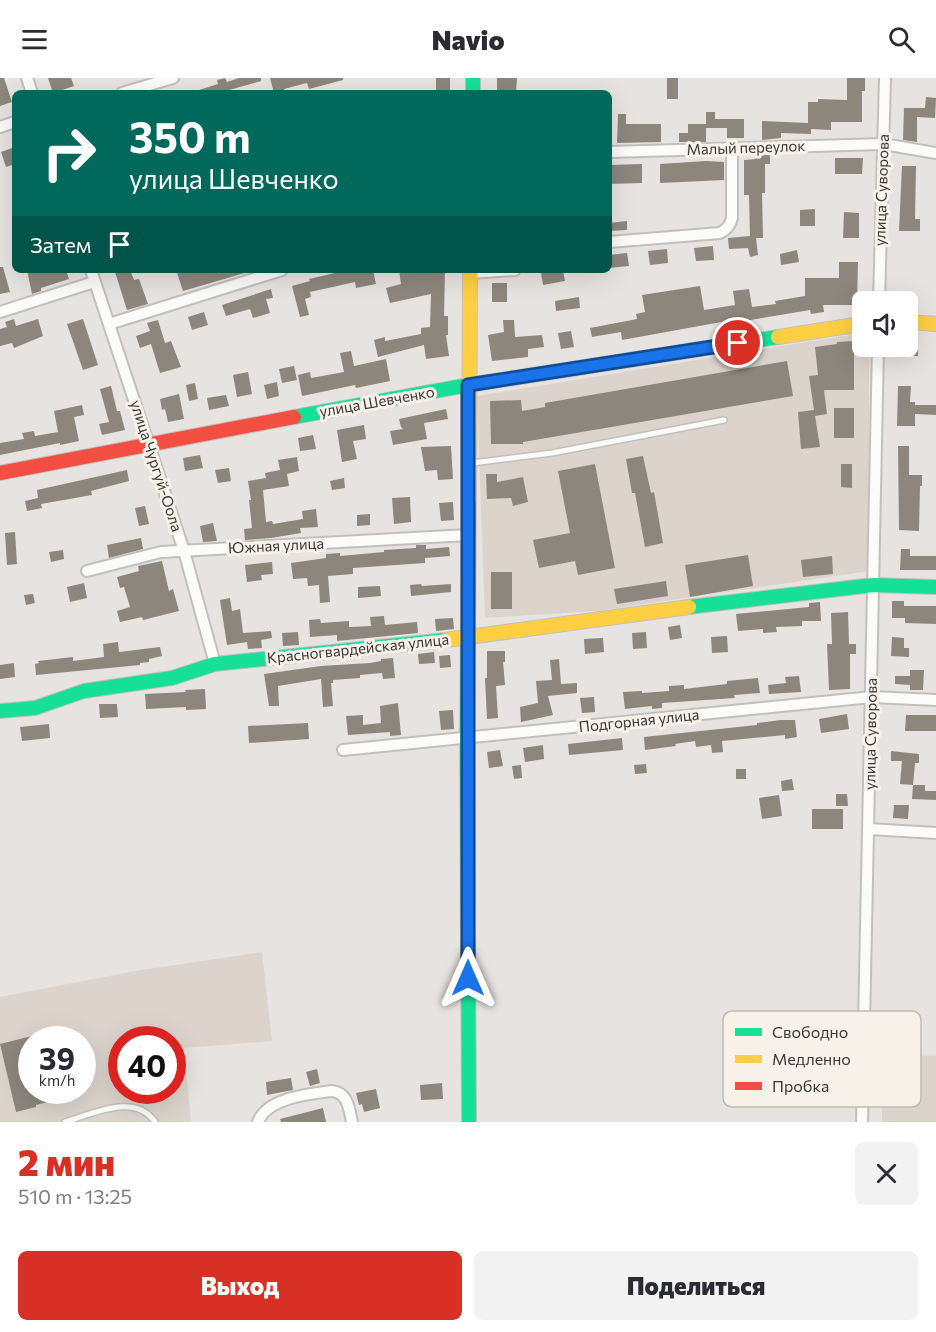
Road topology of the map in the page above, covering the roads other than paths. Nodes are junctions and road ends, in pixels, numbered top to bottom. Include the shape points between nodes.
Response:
1 (173, 78) edge
2 (885, 78) edge
3 (132, 90) edge
4 (883, 144) junction
5 (732, 148) junction
6 (612, 152) edge
7 (936, 153) edge
8 (612, 242) edge
9 (91, 273) edge
10 (272, 273) edge
11 (470, 273) edge
12 (94, 282) junction
13 (879, 291) edge
14 (0, 312) edge
15 (918, 323) edge
16 (109, 324) junction
17 (936, 324) edge
18 (852, 326) edge
19 (878, 357) edge
20 (468, 385) junction
21 (724, 420) dead end
22 (150, 443) junction
23 (468, 464) junction
24 (0, 473) edge
25 (468, 535) junction
26 (184, 551) junction
27 (87, 572) dead end
28 (873, 585) junction
29 (936, 587) edge
30 (468, 638) junction
31 (215, 664) junction
32 (872, 697) junction
33 (936, 700) edge
34 (0, 711) edge
35 (467, 739) junction
36 (343, 750) dead end
37 (869, 829) junction
38 (936, 832) edge
39 (865, 1011) edge
40 (862, 1107) edge
41 (65, 1122) edge
42 (155, 1122) edge
43 (258, 1122) edge
44 (352, 1122) edge
45 (469, 1122) edge
46 (862, 1122) edge

1 - 3 street
2 - 4 street, улица Суворова
4 - 5 street, Малый переулок
4 - 7 street, Малый переулок
4 - 13 street, улица Суворова
5 - 6 street, Малый переулок
5 - 8 street via 732,218 726,230
9 - 12 street, улица Чургуй-Оола
10 - 16 street
11 - 20 street
12 - 14 street
12 - 16 street, улица Чургуй-Оола
15 - 17 street
16 - 22 street, улица Чургуй-Оола
18 - 20 street, улица Шевченко
19 - 28 street, улица Суворова
20 - 22 street, улица Шевченко
20 - 23 street
21 - 23 lane via 552,453
22 - 24 street, улица Шевченко
22 - 26 street, улица Чургуй-Оола
23 - 25 street
25 - 26 street, Южная улица
25 - 30 street
26 - 27 street, Южная улица via 161,552
26 - 31 street, улица Чургуй-Оола
28 - 29 street, Красногвардейская улица
28 - 30 street, Красногвардейская улица
28 - 32 street, улица Суворова
30 - 31 street, Красногвардейская улица
30 - 35 street
31 - 34 street, Красногвардейская улица via 172,678 104,686 35,708
32 - 33 street, Подгорная улица
32 - 35 street, Подгорная улица
32 - 37 street, улица Суворова
35 - 36 street, Подгорная улица
35 - 45 street
37 - 38 street
37 - 39 street, улица Суворова
40 - 46 street, улица Суворова
41 - 42 lane via 133,1106 145,1111
43 - 44 street via 274,1103 332,1091 344,1096

